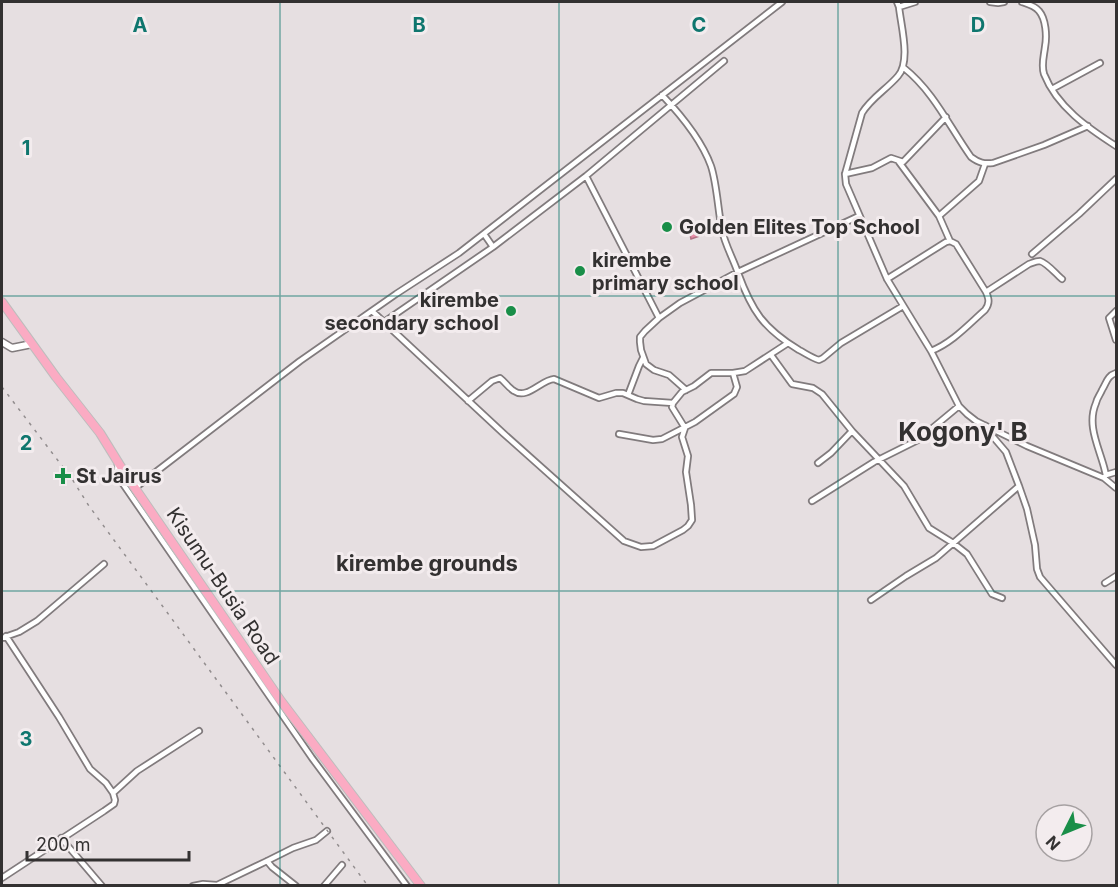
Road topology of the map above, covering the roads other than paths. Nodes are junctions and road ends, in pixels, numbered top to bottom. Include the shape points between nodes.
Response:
1 (782, 2) edge
2 (915, 2) edge
3 (990, 2) edge
4 (1004, 2) edge
5 (1022, 2) edge
6 (898, 4) edge
7 (724, 61) dead end
8 (1100, 63) dead end
9 (904, 68) junction
10 (1052, 89) junction
11 (662, 95) junction
12 (671, 104) junction
13 (946, 117) junction
14 (1088, 126) junction
15 (1116, 146) edge
16 (899, 162) junction
17 (985, 164) junction
18 (844, 174) junction
19 (586, 176) junction
20 (1116, 179) edge
21 (859, 216) junction
22 (939, 216) junction
23 (484, 234) junction
24 (950, 241) junction
25 (493, 247) junction
26 (1032, 254) dead end
27 (738, 272) junction
28 (887, 279) junction
29 (1062, 279) dead end
30 (986, 292) junction
31 (2, 302) edge
32 (903, 306) junction
33 (372, 311) junction
34 (1116, 311) edge
35 (659, 318) junction
36 (384, 322) junction
37 (1116, 340) edge
38 (2, 342) edge
39 (788, 343) junction
40 (32, 345) junction
41 (931, 351) junction
42 (771, 355) junction
43 (643, 358) junction
44 (733, 373) junction
45 (1116, 374) edge
46 (686, 390) junction
47 (628, 395) junction
48 (468, 401) junction
49 (673, 403) junction
50 (959, 406) junction
51 (986, 426) junction
52 (685, 428) junction
53 (852, 431) junction
54 (619, 434) dead end
55 (879, 460) junction
56 (118, 462) junction
57 (818, 463) dead end
58 (1116, 472) edge
59 (1105, 477) junction
60 (1020, 486) junction
61 (135, 488) junction
62 (1116, 488) edge
63 (812, 501) dead end
64 (953, 543) junction
65 (104, 564) dead end
66 (1116, 576) edge
67 (1105, 583) dead end
68 (1002, 598) dead end
69 (871, 600) dead end
70 (4, 637) edge
71 (1116, 665) edge
72 (199, 731) dead end
73 (113, 793) junction
74 (327, 831) dead end
75 (61, 838) junction
76 (267, 861) junction
77 (342, 865) dead end
78 (2, 878) edge
79 (102, 885) edge
80 (193, 885) edge
81 (296, 885) edge
82 (324, 885) edge
83 (407, 885) edge
84 (421, 885) edge

1 - 11 street
2 - 6 street
3 - 4 street
5 - 10 street via 1039,11 1044,23 1042,66
6 - 9 street
7 - 12 street
8 - 10 street
9 - 13 street
9 - 18 street via 862,113
10 - 14 street via 1071,113
11 - 12 street
11 - 23 street
12 - 19 street
12 - 27 street via 712,168 722,230
13 - 16 street
13 - 17 street via 971,157
14 - 15 street
14 - 17 street
16 - 18 street via 891,159
16 - 22 street
17 - 22 street via 979,181
18 - 21 street
19 - 25 street
19 - 35 street
20 - 26 street
21 - 27 street
21 - 28 street
22 - 24 street
23 - 25 street
23 - 33 street
24 - 28 street
24 - 30 street via 956,244
25 - 36 street
27 - 35 street
27 - 39 street via 761,319
28 - 32 street
29 - 30 street via 1035,261
30 - 41 street via 986,310
31 - 40 highway, Kisumu-Busia Road
32 - 39 street via 841,343 821,360
32 - 41 street
33 - 36 street
33 - 61 street
34 - 37 street via 1109,318
35 - 43 street via 640,337
36 - 48 street
38 - 40 street via 12,348
39 - 42 street
40 - 56 highway, Kisumu-Busia Road
41 - 50 street
42 - 44 street
42 - 53 street via 792,384 822,394
43 - 46 street via 649,368 669,375
43 - 47 street
44 - 46 street via 714,372
44 - 52 street via 737,387 734,394
45 - 59 street via 1108,377 1093,412 1092,427
46 - 49 street
47 - 48 street via 616,393 599,398 554,379 520,394 500,378
47 - 49 street via 644,401
48 - 52 street via 624,541 641,547 662,542 692,520 688,456 682,437
49 - 52 street
50 - 51 street
50 - 55 street via 918,440
51 - 59 street
51 - 60 street via 1006,452
52 - 54 street via 653,440
53 - 55 street
53 - 57 street
55 - 63 street
55 - 64 street via 904,486 928,528
56 - 61 highway, Kisumu-Busia Road
56 - 83 street via 117,472 123,484 312,758
58 - 59 street
59 - 62 street
60 - 64 street
60 - 71 street via 1040,577
61 - 84 highway, Kisumu-Busia Road via 281,701
64 - 68 street via 967,554 992,594
64 - 69 street
65 - 70 street via 37,621
66 - 67 street
70 - 73 street via 90,769
72 - 73 street via 137,771
73 - 75 street via 114,804
74 - 76 street via 316,840
75 - 78 street
75 - 79 street
76 - 80 street via 217,885
76 - 81 street
77 - 82 street

